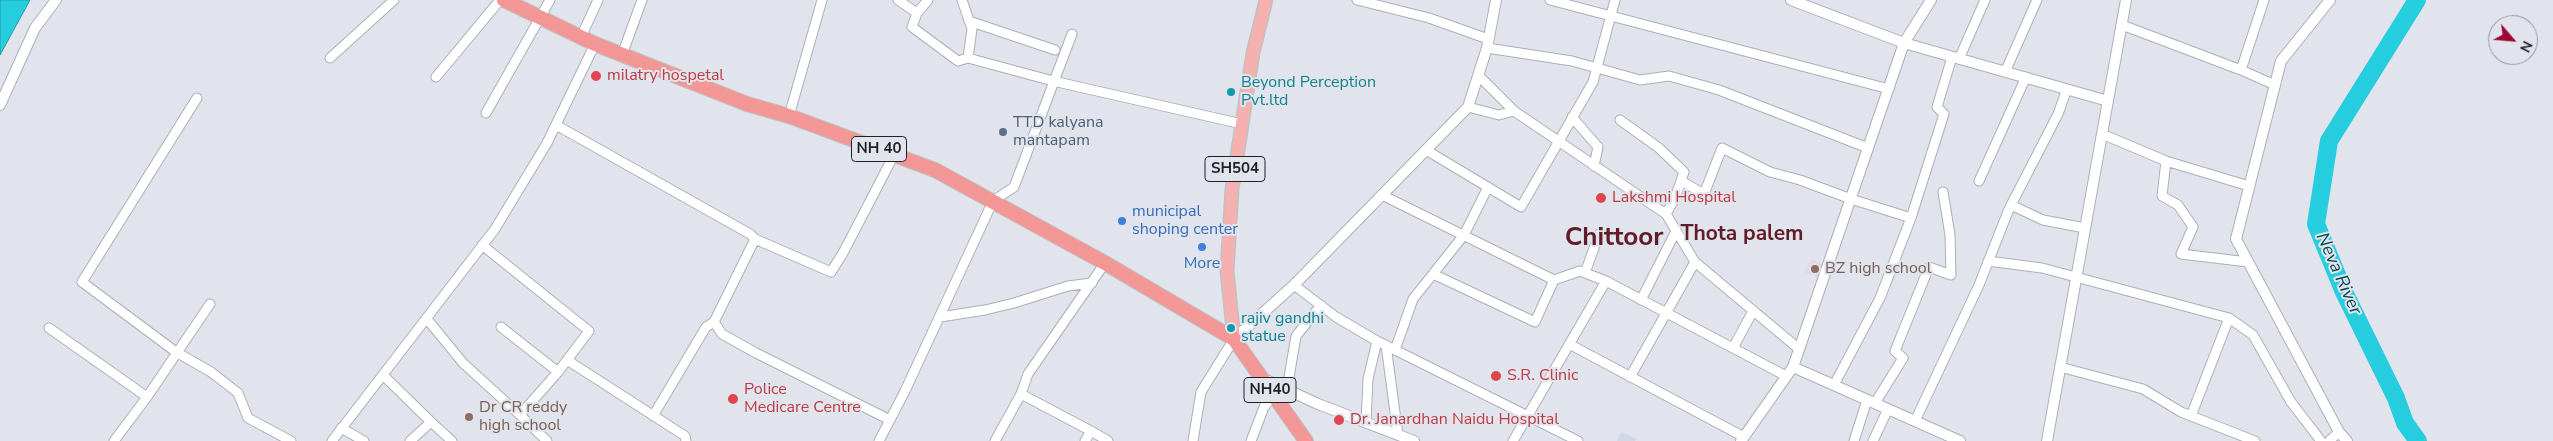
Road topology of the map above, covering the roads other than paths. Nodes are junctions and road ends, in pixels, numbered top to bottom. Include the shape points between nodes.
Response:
1 (56, 0) edge
2 (394, 0) edge
3 (500, 0) edge
4 (504, 0) edge
5 (550, 0) edge
6 (598, 0) edge
7 (642, 0) edge
8 (822, 0) edge
9 (898, 0) edge
10 (928, 0) edge
11 (962, 0) edge
12 (1266, 0) edge
13 (1357, 0) edge
14 (1496, 0) edge
15 (1550, 0) edge
16 (1615, 0) edge
17 (1791, 0) edge
18 (1931, 0) edge
19 (1985, 0) edge
20 (2037, 0) edge
21 (2126, 0) edge
22 (2264, 0) edge
23 (2330, 0) edge
24 (523, 4) edge
25 (917, 13) junction
26 (1610, 16) junction
27 (541, 18) junction
28 (969, 21) junction
29 (2122, 25) junction
30 (1072, 34) dead end
31 (581, 38) junction
32 (1904, 43) junction
33 (595, 44) junction
34 (1488, 44) junction
35 (1055, 50) dead end
36 (622, 55) junction
37 (330, 58) dead end
38 (968, 58) junction
39 (1955, 58) junction
40 (1597, 68) junction
41 (2241, 70) junction
42 (2005, 72) junction
43 (1478, 75) junction
44 (436, 77) dead end
45 (2026, 77) junction
46 (1053, 81) junction
47 (2275, 85) junction
48 (1889, 89) junction
49 (2066, 89) junction
50 (198, 98) dead end
51 (2108, 101) junction
52 (0, 105) edge
53 (1468, 107) junction
54 (1514, 111) junction
55 (486, 113) dead end
56 (790, 116) junction
57 (1572, 117) junction
58 (1620, 120) dead end
59 (1242, 124) junction
60 (556, 125) junction
61 (2102, 134) junction
62 (1558, 142) junction
63 (1868, 148) junction
64 (1426, 150) junction
65 (894, 155) junction
66 (2166, 161) junction
67 (1594, 166) junction
68 (1681, 181) junction
69 (1979, 181) dead end
70 (2249, 186) junction
71 (1488, 187) junction
72 (1942, 192) dead end
73 (1382, 195) junction
74 (1851, 199) junction
75 (993, 201) junction
76 (2010, 206) junction
77 (1666, 214) junction
78 (1911, 218) junction
79 (2085, 228) junction
80 (1676, 231) junction
81 (1599, 234) dead end
82 (1464, 235) junction
83 (755, 239) junction
84 (482, 245) junction
85 (1988, 261) junction
86 (1695, 262) junction
87 (2248, 262) junction
88 (1105, 263) junction
89 (1585, 273) junction
90 (1433, 274) junction
91 (2076, 279) junction
92 (1554, 280) junction
93 (1606, 281) junction
94 (1092, 283) junction
95 (1294, 285) junction
96 (1641, 300) junction
97 (210, 304) dead end
98 (1321, 305) junction
99 (1753, 311) junction
100 (1667, 314) junction
101 (940, 317) junction
102 (2229, 318) junction
103 (427, 319) junction
104 (714, 322) junction
105 (500, 327) dead end
106 (49, 328) dead end
107 (1234, 339) junction
108 (1377, 341) junction
109 (1569, 344) junction
110 (1386, 345) junction
111 (1733, 348) junction
112 (1799, 349) junction
113 (1395, 350) junction
114 (176, 352) junction
115 (567, 360) junction
116 (1793, 367) junction
117 (2060, 367) junction
118 (558, 372) junction
119 (383, 375) junction
120 (1786, 376) junction
121 (1261, 377) junction
122 (1630, 377) junction
123 (1834, 385) junction
124 (1287, 389) junction
125 (1021, 394) junction
126 (1274, 395) junction
127 (147, 397) junction
128 (1871, 402) junction
129 (1888, 409) junction
130 (520, 415) junction
131 (1528, 415) junction
132 (653, 416) junction
133 (2191, 416) junction
134 (890, 420) junction
135 (1915, 421) junction
136 (431, 422) junction
137 (1366, 422) junction
138 (341, 428) junction
139 (1091, 431) junction
140 (2339, 432) junction
141 (1398, 435) junction
142 (1742, 439) edge
143 (114, 441) edge
144 (291, 441) edge
145 (332, 441) edge
146 (364, 441) edge
147 (410, 441) edge
148 (452, 441) edge
149 (547, 441) edge
150 (686, 441) edge
151 (879, 441) edge
152 (995, 441) edge
153 (1085, 441) edge
154 (1108, 441) edge
155 (1194, 441) edge
156 (1251, 441) edge
157 (1306, 441) edge
158 (1414, 441) edge
159 (1512, 441) edge
160 (1578, 441) edge
161 (1854, 441) edge
162 (1873, 441) edge
163 (1960, 441) edge
164 (2047, 441) edge
165 (2255, 441) edge
166 (2321, 441) edge
167 (2329, 441) edge
168 (2348, 441) edge

1 - 52 street via 35,28
2 - 37 street
3 - 44 street
4 - 24 highway, NH 40
5 - 27 street
6 - 31 street
7 - 36 street
8 - 56 street
9 - 25 street
10 - 25 street
11 - 28 street
12 - 59 main road, SH504 via 1253,53
13 - 34 street via 1429,18
14 - 34 street
15 - 26 street
16 - 26 street
17 - 32 street
18 - 32 street
19 - 39 street
20 - 42 street
21 - 29 street
22 - 41 street
23 - 47 street via 2281,61
24 - 27 highway, NH 40
25 - 38 street via 912,27 958,61
26 - 40 street
26 - 48 street
27 - 31 highway, NH 40
27 - 55 street
28 - 35 street
28 - 38 street via 972,29
29 - 41 street
29 - 51 street
30 - 46 street
31 - 33 highway, NH 40
32 - 39 street
32 - 48 street
33 - 36 highway, NH 40
33 - 60 street
34 - 40 street
34 - 43 street
36 - 56 highway, NH 40 via 748,104
38 - 46 street
39 - 42 street
39 - 78 street via 1937,108 1944,114
40 - 57 street via 1593,82
40 - 63 street via 1640,80 1669,76 1719,90
41 - 47 street
42 - 45 street
43 - 53 street
43 - 54 street
45 - 49 street
45 - 69 street
46 - 59 street
46 - 75 street via 1014,187
47 - 70 street
48 - 63 street
49 - 51 street
49 - 76 street via 2058,114
50 - 114 street via 82,282
51 - 61 street
53 - 54 street via 1499,115
53 - 64 street
54 - 62 street
56 - 65 highway, NH 40
57 - 62 street
57 - 67 street via 1598,147
58 - 68 street via 1659,148 1684,172
59 - 107 main road, SH504 via 1232,189 1227,272
60 - 83 street
60 - 84 street
61 - 66 street
61 - 79 street
62 - 67 street
62 - 71 street via 1520,207
63 - 74 street
64 - 71 street
64 - 73 street
65 - 75 highway, NH 40 via 935,170
65 - 83 street via 831,272
66 - 70 street
66 - 87 street via 2162,196 2178,205 2193,227 2181,254
67 - 77 street
68 - 74 street via 1704,194 1722,148 1770,172
68 - 77 street
70 - 87 street via 2236,239
71 - 82 street
72 - 128 street via 1950,235 1951,275 1929,267 1895,351 1903,358
73 - 82 street
73 - 95 street
74 - 78 street
74 - 112 street
75 - 88 highway, NH 40
75 - 101 street
76 - 79 street via 2042,220
76 - 85 street
77 - 80 street
78 - 123 street via 1880,298
79 - 91 street
80 - 86 street
80 - 96 street
81 - 89 street
82 - 90 street
82 - 92 street
83 - 104 street
84 - 103 street
84 - 115 street via 589,331
85 - 91 street via 2042,268
85 - 135 street
86 - 99 street
86 - 100 street
87 - 140 street
88 - 94 street
88 - 107 highway, NH 40
89 - 92 street via 1580,271
89 - 93 street
90 - 92 street via 1535,322
90 - 113 street via 1413,299
91 - 102 street
91 - 117 street
93 - 96 street
93 - 109 street
94 - 101 street via 1068,286 994,308
94 - 125 street via 1028,374
95 - 98 street
95 - 107 street
96 - 100 street
97 - 114 street
98 - 108 street
98 - 124 street via 1296,336
99 - 111 street
99 - 112 street
100 - 111 street
100 - 122 street
101 - 134 street
102 - 133 street
102 - 166 street via 2253,335 2291,402
103 - 119 street
103 - 130 street via 463,363
104 - 132 street via 706,328
104 - 134 street via 722,334 756,353
105 - 118 street
106 - 127 street
107 - 121 highway, NH40
107 - 155 street via 1201,392
108 - 110 street
108 - 137 street via 1368,379
109 - 122 street
109 - 131 street
110 - 113 street
110 - 141 street
111 - 120 street
112 - 116 street
113 - 131 street
114 - 127 street
114 - 144 street via 211,372 238,393 248,418
115 - 118 street
115 - 132 street
116 - 120 street
116 - 123 street
117 - 133 street via 2143,389
117 - 164 street
118 - 130 street
119 - 136 street
119 - 138 street
120 - 142 street
121 - 124 street
121 - 126 highway, NH40
122 - 142 street
123 - 128 street
124 - 137 street
125 - 139 street
125 - 152 street
126 - 156 street via 1264,407
126 - 157 highway, NH40
127 - 143 street
128 - 129 street
128 - 161 street
129 - 135 street
129 - 162 street
130 - 149 street
131 - 159 street
131 - 160 street
132 - 150 street via 685,436
133 - 165 street
134 - 151 street
135 - 163 street
136 - 147 street
136 - 148 street
137 - 141 street
138 - 145 street
138 - 146 street
139 - 153 street
139 - 154 street
140 - 167 street
140 - 168 street
141 - 158 street

